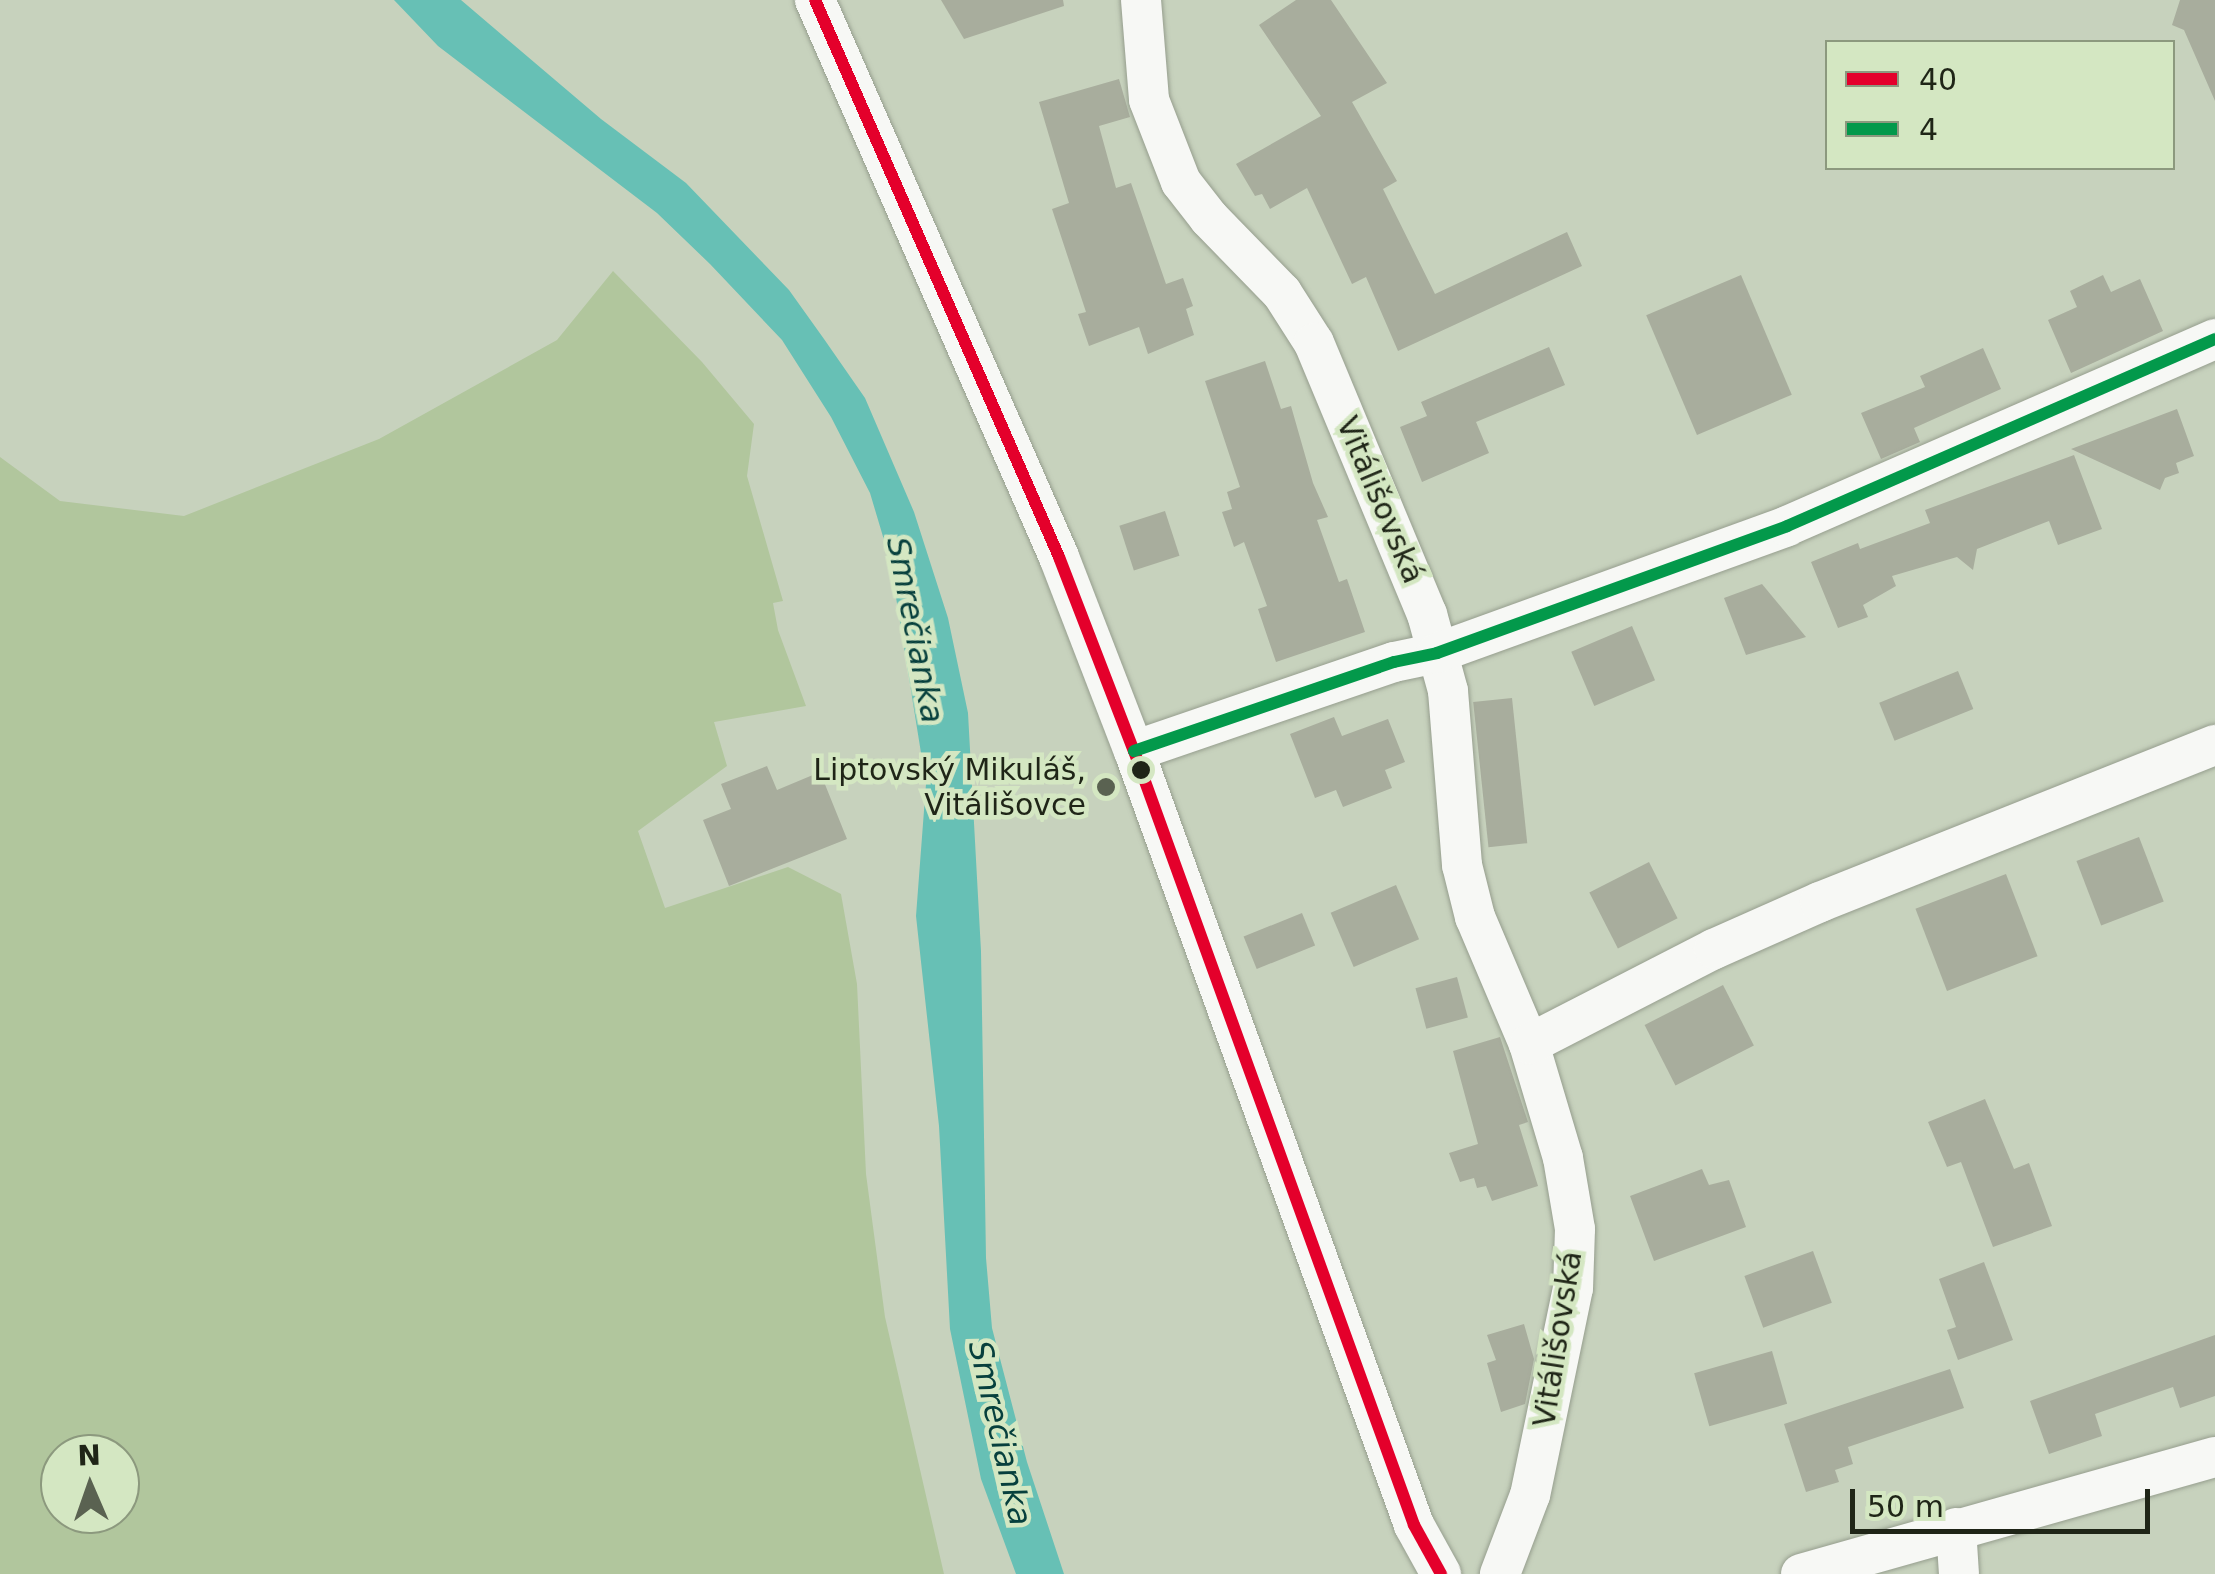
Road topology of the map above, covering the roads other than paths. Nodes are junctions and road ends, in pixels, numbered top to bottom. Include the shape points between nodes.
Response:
1 (815, 0) edge
2 (1142, 0) edge
3 (2215, 339) edge
4 (1437, 653) junction
5 (2215, 745) edge
6 (1134, 751) junction
7 (1529, 1044) junction
8 (2215, 1457) edge
9 (1956, 1528) junction
10 (1442, 1574) edge
11 (1500, 1574) edge
12 (1801, 1574) edge
13 (1959, 1574) edge

1 - 6 street via 1059,557
2 - 4 street, Vitálišovská via 1149,100 1164,148 1181,182 1282,292 1314,343 1382,497
3 - 4 street via 1787,526
4 - 6 street
4 - 7 street, Vitálišovská via 1448,690 1462,866
5 - 7 street via 1820,902
6 - 10 street via 1414,1525
7 - 11 street, Vitálišovská via 1563,1158 1575,1229 1573,1288 1530,1495
8 - 9 street
9 - 12 street
9 - 13 street

